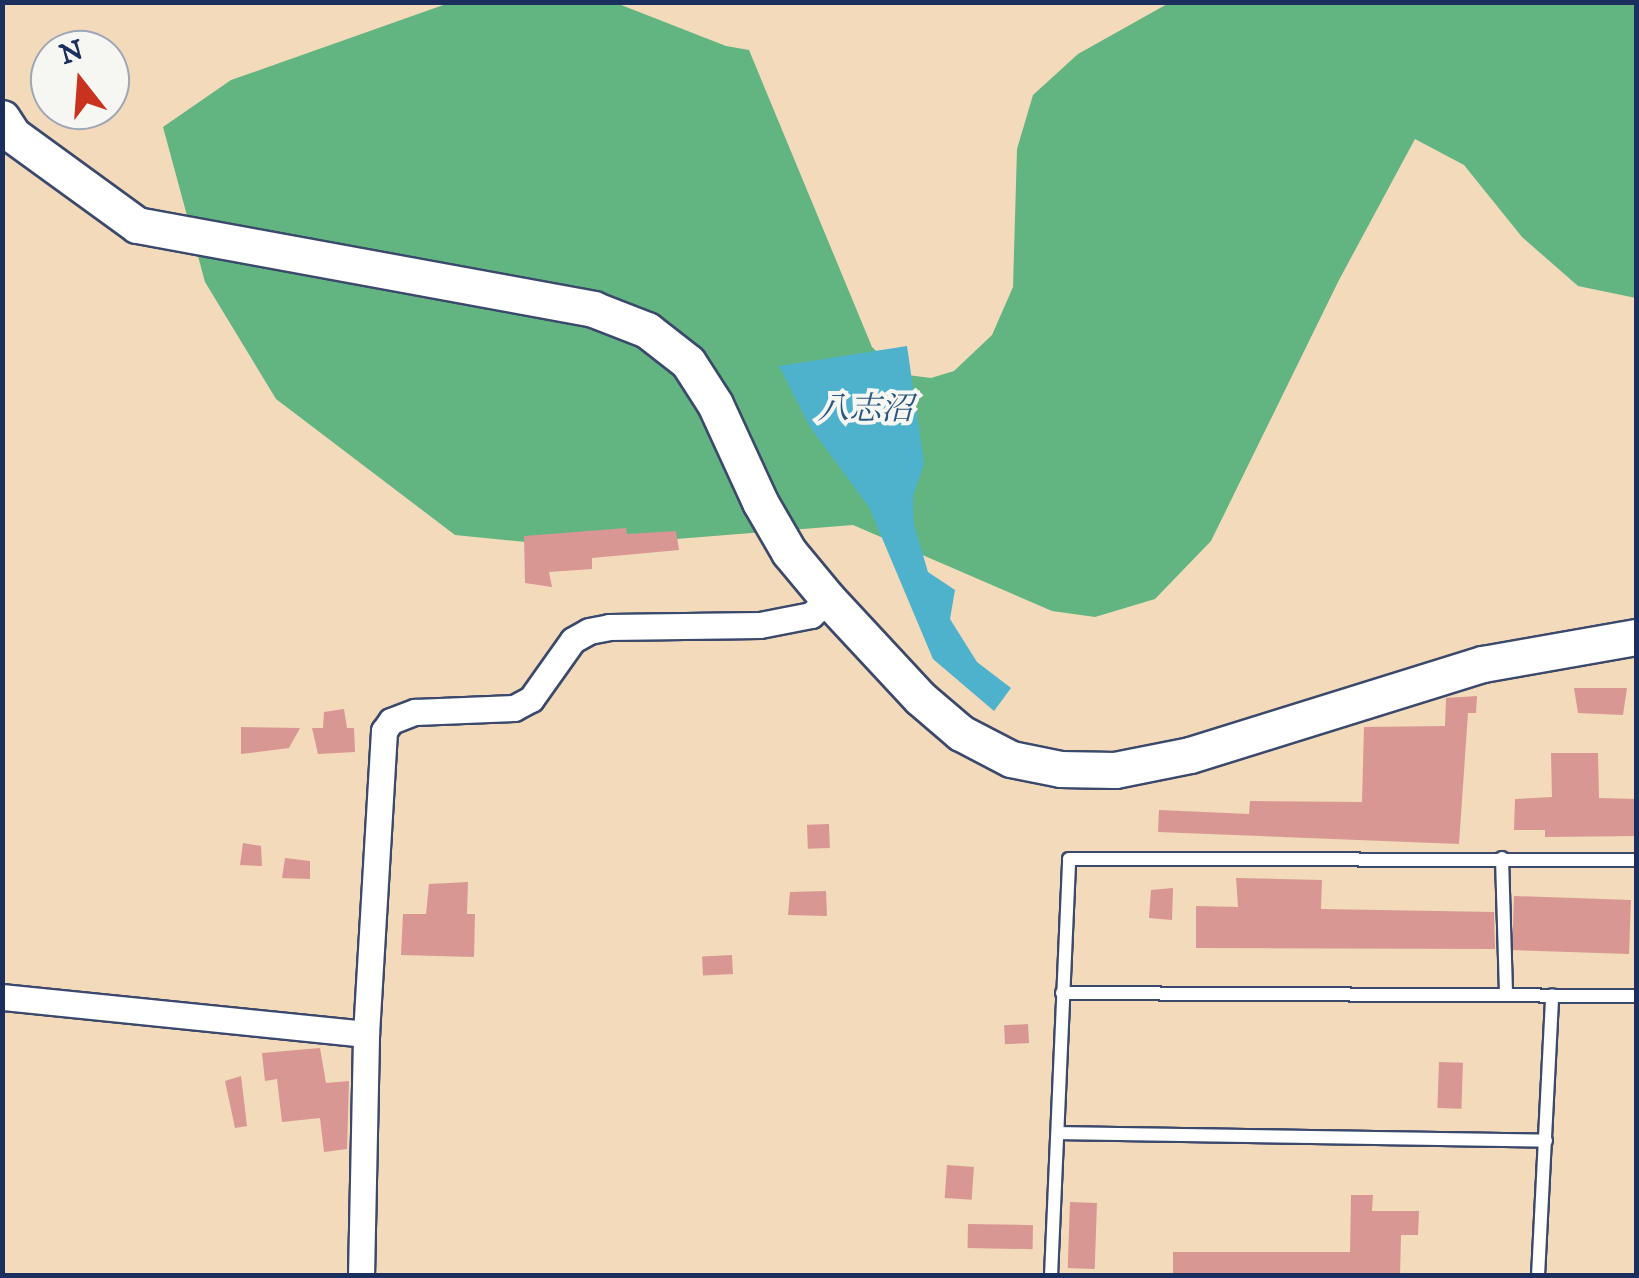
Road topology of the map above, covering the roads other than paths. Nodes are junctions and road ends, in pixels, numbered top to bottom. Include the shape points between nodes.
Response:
1 (2, 118) edge
2 (828, 599) junction
3 (1636, 637) edge
4 (1502, 858) junction
5 (1636, 860) edge
6 (1062, 993) junction
7 (1552, 994) junction
8 (1506, 996) junction
9 (1636, 996) edge
10 (2, 997) edge
11 (366, 1034) junction
12 (1060, 1133) junction
13 (1546, 1141) junction
14 (361, 1276) edge
15 (1051, 1276) edge
16 (1538, 1276) edge

1 - 2 street via 14,135 137,225 593,309 647,330 688,362 780,535
2 - 3 street via 961,733 1010,759 1060,769 1115,770 1190,756 1482,664
2 - 11 street via 812,615 760,625 589,632 574,640 531,699 514,708 415,712 391,722 384,731
4 - 5 lane
4 - 6 lane via 1069,859
4 - 8 lane
6 - 8 lane
6 - 12 lane
7 - 8 lane
7 - 9 lane
7 - 13 lane
10 - 11 street
11 - 14 street
12 - 13 lane
12 - 15 lane
13 - 16 lane

